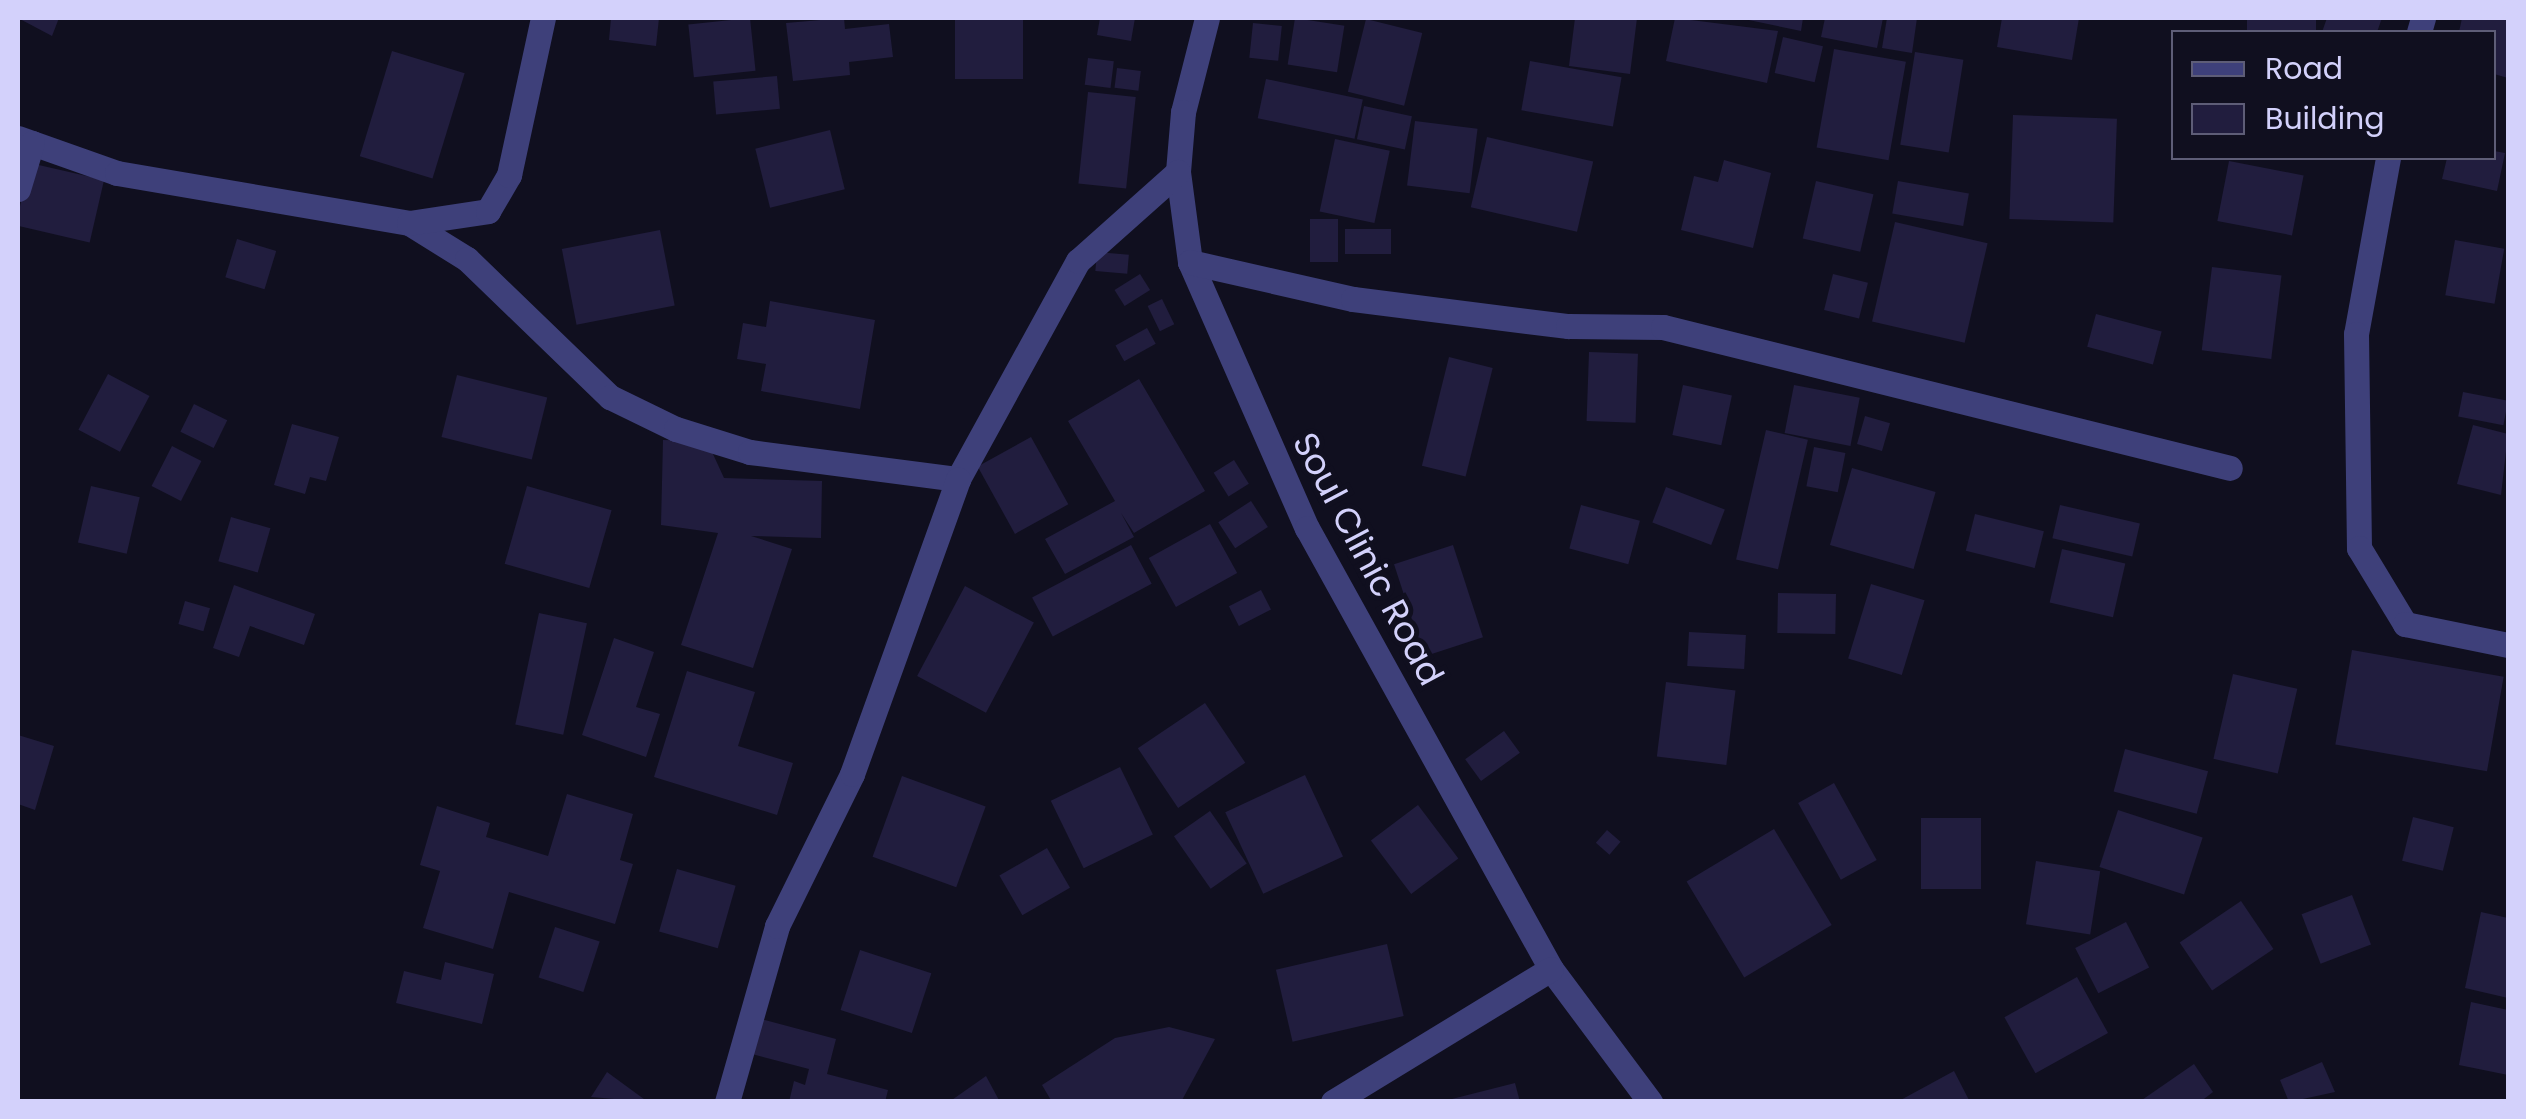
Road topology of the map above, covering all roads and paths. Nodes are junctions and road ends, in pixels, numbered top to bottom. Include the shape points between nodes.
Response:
1 (544, 18) edge
2 (1207, 18) edge
3 (24, 140) edge
4 (2388, 160) edge
5 (1178, 172) junction
6 (18, 189) edge
7 (409, 224) junction
8 (1190, 262) junction
9 (2230, 468) dead end
10 (958, 479) junction
11 (2508, 646) edge
12 (1551, 969) junction
13 (1643, 1097) edge
14 (727, 1102) edge
15 (1333, 1102) edge

1 - 7 street via 510,175 488,211
2 - 5 street, Soul Clinic Road via 1183,112
3 - 6 street
3 - 7 street via 116,173
4 - 11 street via 2356,334 2358,548 2406,624
5 - 8 street, Soul Clinic Road
5 - 10 street via 1078,261
7 - 10 street via 468,259 610,397 676,429 750,452
8 - 9 street via 1353,299 1568,326 1662,327
8 - 12 street, Soul Clinic Road via 1307,528
10 - 14 street via 852,774 776,926
12 - 13 street, Soul Clinic Road
12 - 15 street

